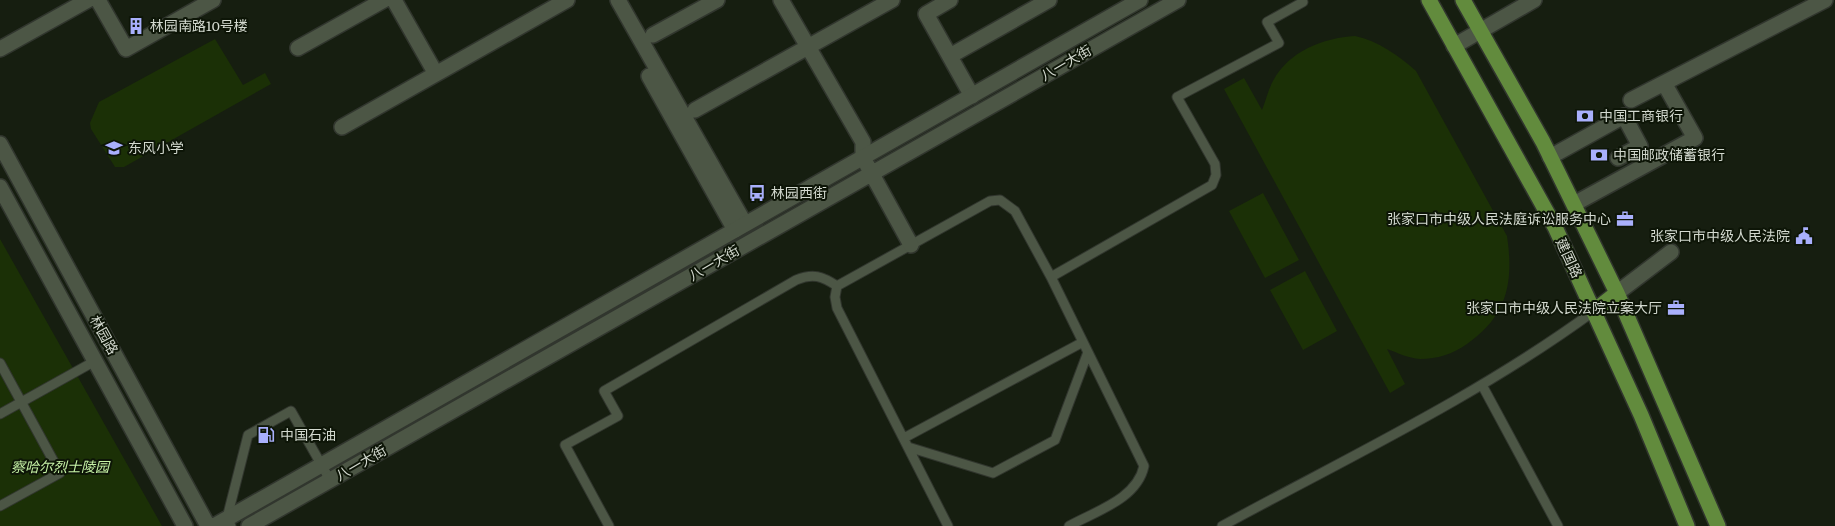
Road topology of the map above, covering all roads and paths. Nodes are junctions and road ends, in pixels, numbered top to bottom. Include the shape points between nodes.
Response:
1 (88, 0) edge
2 (98, 0) edge
3 (213, 0) edge
4 (384, 0) edge
5 (394, 0) edge
6 (567, 0) edge
7 (618, 0) edge
8 (717, 0) edge
9 (781, 0) edge
10 (892, 0) edge
11 (950, 0) edge
12 (1049, 0) edge
13 (1140, 0) edge
14 (1178, 0) edge
15 (1429, 0) edge
16 (1463, 0) edge
17 (1534, 0) edge
18 (1825, 0) edge
19 (1303, 2) dead end
20 (61, 6) edge
21 (1481, 31) junction
22 (653, 35) dead end
23 (808, 46) junction
24 (1454, 46) junction
25 (298, 48) dead end
26 (0, 49) edge
27 (635, 51) dead end
28 (950, 56) junction
29 (436, 74) junction
30 (1664, 83) junction
31 (972, 96) junction
32 (1631, 100) dead end
33 (695, 110) dead end
34 (342, 127) dead end
35 (0, 144) edge
36 (1550, 157) junction
37 (863, 158) junction
38 (1618, 158) dead end
39 (872, 174) junction
40 (0, 187) edge
41 (1574, 204) junction
42 (740, 227) junction
43 (911, 245) junction
44 (1670, 252) dead end
45 (1051, 277) junction
46 (837, 286) junction
47 (1618, 293) junction
48 (1594, 311) junction
49 (1083, 342) junction
50 (1088, 352) junction
51 (95, 361) junction
52 (0, 363) edge
53 (1482, 385) junction
54 (21, 402) junction
55 (0, 414) edge
56 (904, 438) junction
57 (908, 448) junction
58 (321, 465) junction
59 (330, 480) junction
60 (0, 506) edge
61 (229, 522) edge
62 (185, 526) edge
63 (208, 526) edge
64 (214, 526) edge
65 (249, 526) edge
66 (610, 526) edge
67 (948, 526) edge
68 (1069, 526) edge
69 (1222, 526) edge
70 (1558, 526) edge
71 (1687, 526) edge
72 (1718, 526) edge

1 - 20 main road
2 - 3 main road via 126,49
4 - 25 main road
5 - 29 main road
6 - 29 main road
7 - 42 main road
8 - 22 main road
9 - 23 main road
10 - 23 main road
11 - 28 main road via 926,14
12 - 28 main road
13 - 31 main road, 八一大街
14 - 39 main road, 八一大街
15 - 24 main road, 建国路
16 - 21 main road, 建国路
17 - 21 main road
18 - 30 main road
19 - 45 lane via 1267,22 1279,43 1177,96 1215,164 1216,175 1212,185
20 - 26 main road
21 - 24 main road
21 - 36 main road, 建国路
23 - 33 main road
23 - 37 main road via 863,142
24 - 48 main road, 建国路 via 1555,228
27 - 42 main road
28 - 31 main road
29 - 34 main road
30 - 32 main road
30 - 41 main road via 1695,138
31 - 37 main road, 八一大街
35 - 63 main road, 林园路
36 - 38 main road via 1624,116 1640,146
36 - 41 main road, 建国路
37 - 39 main road
37 - 42 main road, 八一大街
39 - 43 main road
39 - 59 main road, 八一大街
40 - 51 main road, 林园路
41 - 47 main road, 建国路
42 - 58 main road, 八一大街
43 - 45 lane via 990,201 1000,200 1015,211
43 - 46 lane
44 - 47 main road
45 - 49 lane
46 - 56 lane via 834,297 837,308
46 - 66 lane via 811,274 796,280 604,391 618,416 565,445
47 - 48 main road
47 - 72 main road, 建国路
48 - 53 lane
48 - 71 main road, 建国路
49 - 50 lane
49 - 56 lane
50 - 57 lane via 1055,440 992,473
50 - 68 lane via 1144,466 1138,484 1129,494
51 - 54 lane
51 - 62 main road, 林园路
52 - 54 lane
53 - 69 lane
53 - 70 lane
54 - 55 lane
54 - 60 lane via 60,473
56 - 57 lane
57 - 67 lane
58 - 59 lane
58 - 61 main road, 八一大街
58 - 61 lane via 290,412 248,435
59 - 65 main road, 八一大街
61 - 64 main road, 八一大街

